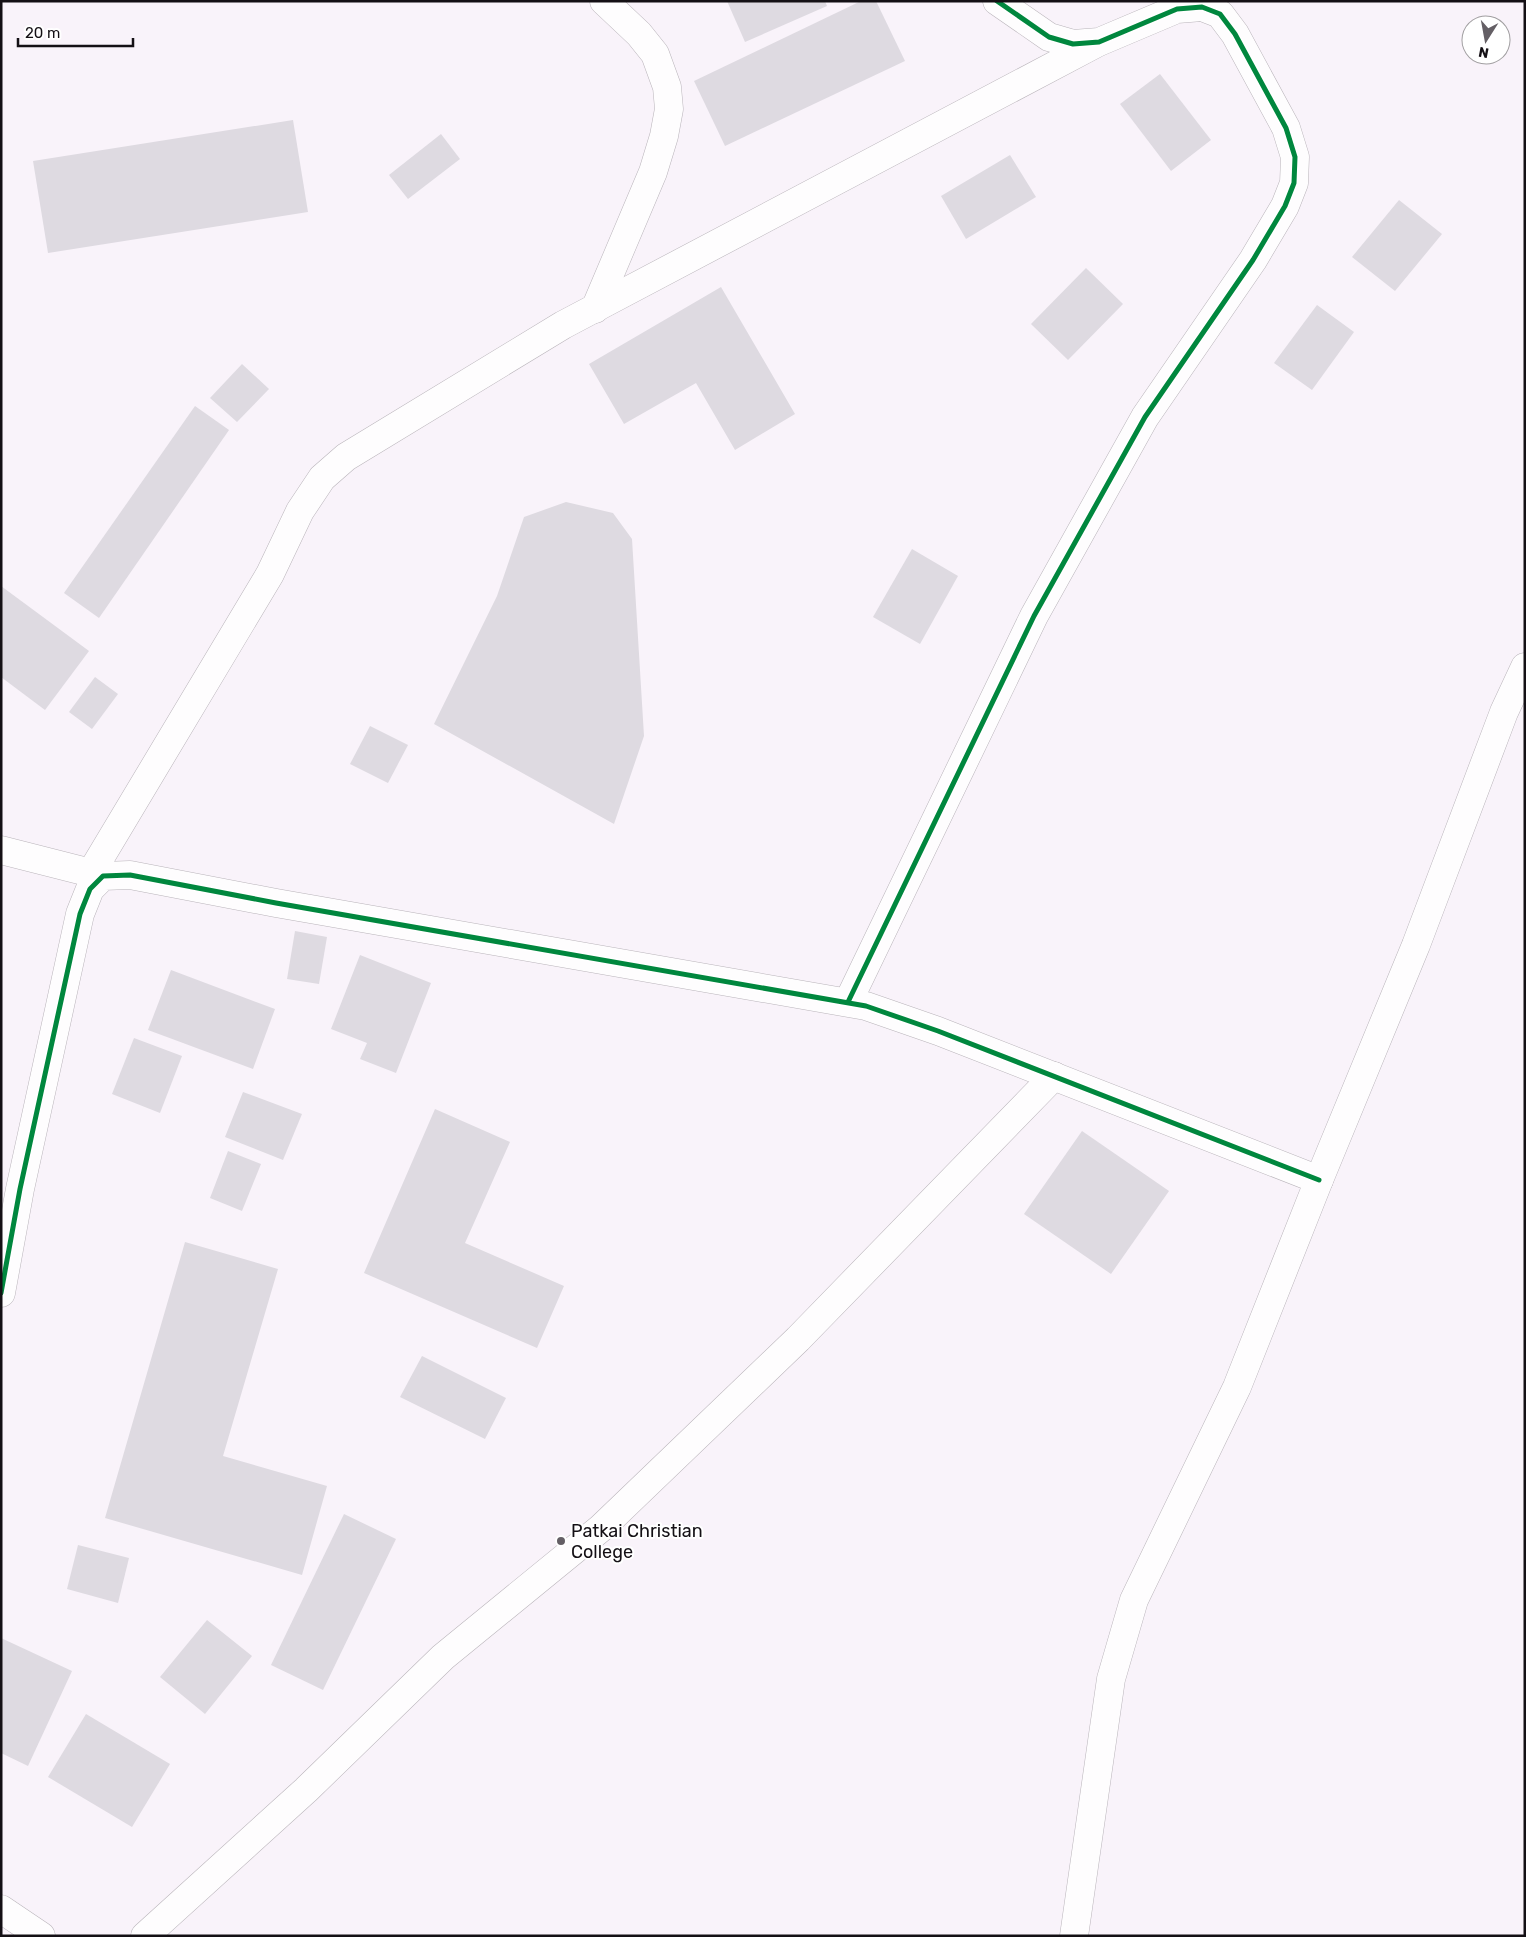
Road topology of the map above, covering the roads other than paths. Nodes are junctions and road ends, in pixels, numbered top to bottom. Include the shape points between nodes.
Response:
1 (604, 1) edge
2 (997, 1) edge
3 (1099, 42) junction
4 (595, 309) junction
5 (1525, 667) edge
6 (1, 850) edge
7 (97, 875) junction
8 (848, 1002) junction
9 (1054, 1076) junction
10 (1319, 1180) junction
11 (1, 1293) edge
12 (1, 1909) edge
13 (41, 1936) edge
14 (146, 1936) edge
15 (1074, 1936) edge

1 - 4 street via 655,54 667,87 669,108 653,172
2 - 3 street via 1049,37 1072,44
3 - 4 street
3 - 8 street via 1177,9 1202,7 1220,14 1235,34 1286,128 1295,157 1294,183 1285,206 1253,260 1144,417 1034,616
4 - 7 street via 346,457 322,478 300,511 270,574
5 - 10 street via 1504,712 1416,945
6 - 7 street
7 - 8 street via 130,875
7 - 11 street via 80,914 20,1189
8 - 9 street via 938,1031
9 - 10 street
9 - 14 street via 798,1339 601,1528 443,1657 306,1790
10 - 15 street via 1237,1386 1134,1600 1111,1679
12 - 13 street

